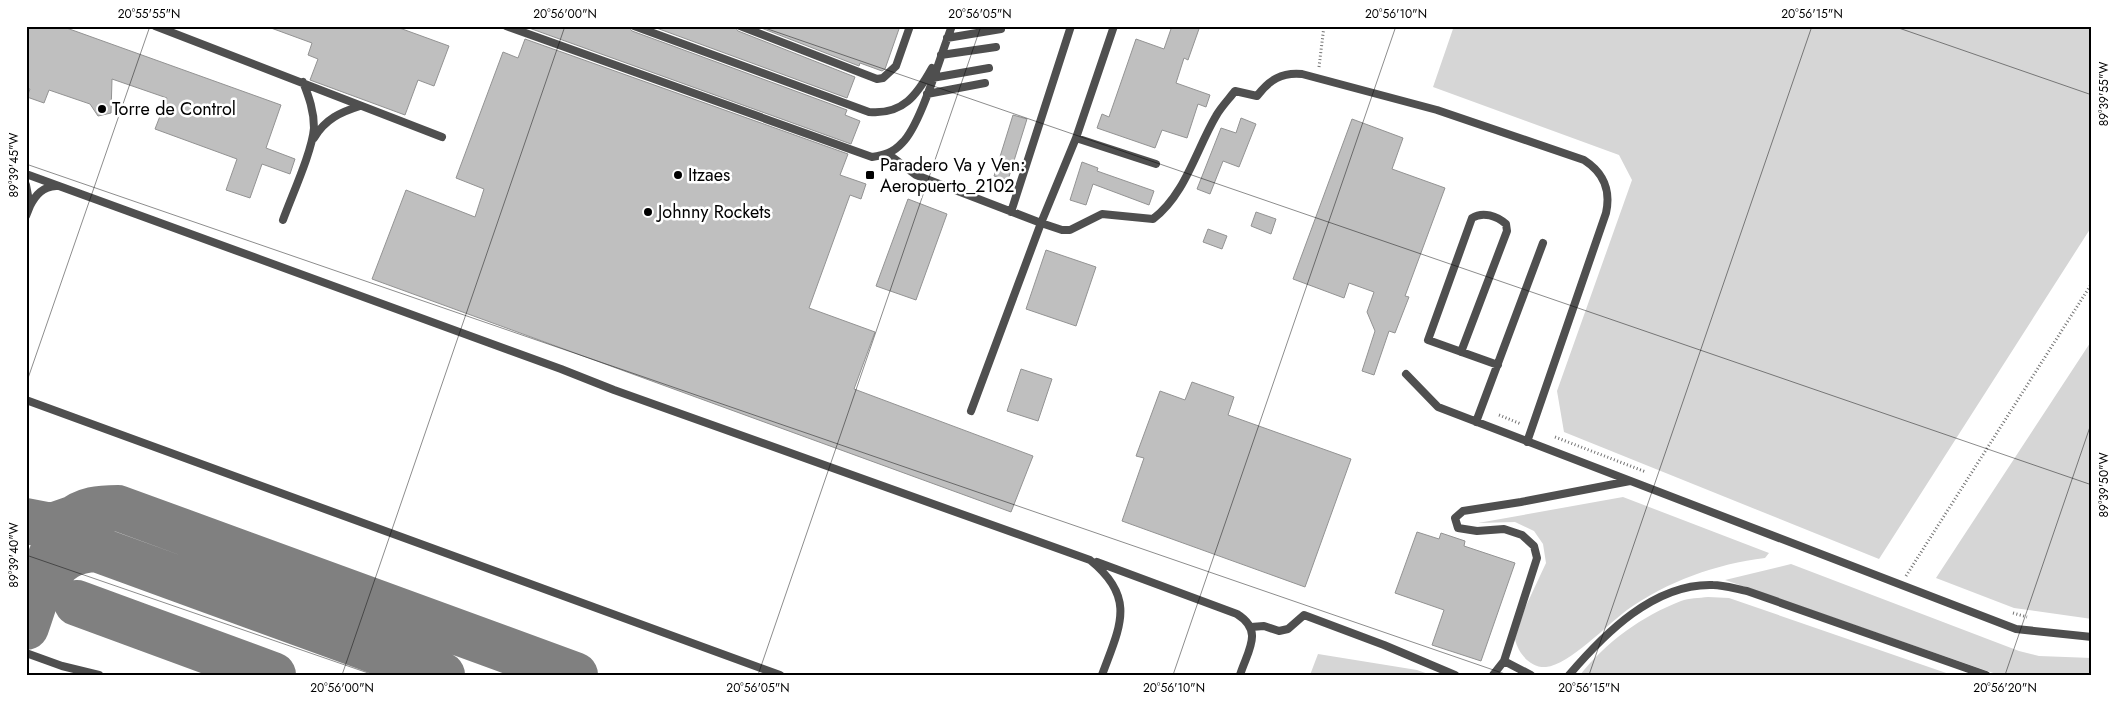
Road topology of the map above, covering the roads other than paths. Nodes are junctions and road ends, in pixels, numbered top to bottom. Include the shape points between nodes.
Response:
1 (155, 26) edge
2 (506, 26) edge
3 (634, 26) edge
4 (740, 26) edge
5 (910, 26) edge
6 (952, 26) edge
7 (1071, 26) edge
8 (1114, 26) edge
9 (1001, 29) dead end
10 (947, 38) junction
11 (996, 47) dead end
12 (942, 52) junction
13 (989, 68) dead end
14 (932, 78) junction
15 (303, 82) junction
16 (985, 83) dead end
17 (926, 94) junction
18 (360, 106) junction
19 (442, 137) dead end
20 (1076, 138) junction
21 (311, 143) junction
22 (888, 154) junction
23 (1156, 164) dead end
24 (26, 174) edge
25 (26, 186) edge
26 (58, 186) junction
27 (30, 206) junction
28 (1011, 212) junction
29 (26, 216) edge
30 (284, 220) dead end
31 (1041, 223) junction
32 (1543, 243) dead end
33 (1461, 352) junction
34 (1498, 365) junction
35 (1406, 374) dead end
36 (26, 400) edge
37 (971, 411) dead end
38 (1476, 422) junction
39 (1527, 442) junction
40 (1630, 481) junction
41 (1090, 560) junction
42 (1251, 627) junction
43 (2092, 637) edge
44 (26, 653) edge
45 (1504, 661) junction
46 (62, 666) junction
47 (76, 675) edge
48 (99, 675) edge
49 (780, 675) edge
50 (1102, 675) edge
51 (1240, 675) edge
52 (1455, 675) edge
53 (1493, 675) edge
54 (1532, 675) edge
55 (1569, 675) edge
56 (1986, 675) edge

1 - 15 lane
2 - 22 lane via 855,152 872,157
3 - 12 lane via 869,112 890,111 908,102
4 - 5 lane via 877,78 883,78 896,66
6 - 10 lane
7 - 28 lane
8 - 20 lane
9 - 10 lane
10 - 12 lane
11 - 12 lane
12 - 14 lane
13 - 14 lane
14 - 17 lane
15 - 18 lane
15 - 21 lane via 313,115
16 - 17 lane
17 - 22 lane via 917,120 904,142
18 - 19 lane
18 - 21 lane via 342,111 329,120
20 - 23 lane
20 - 31 lane
21 - 30 lane
22 - 28 lane via 916,176
24 - 26 lane
25 - 27 lane
26 - 27 lane via 44,188
26 - 41 lane
27 - 29 lane
28 - 31 lane
31 - 37 lane
31 - 39 lane via 1070,230 1102,214 1153,219 1166,209 1217,114 1235,92 1257,96 1266,84 1288,73 1437,110 1584,160 1594,166 1607,188 1606,213
32 - 34 lane
33 - 33 lane via 1507,232 1502,220 1485,214 1472,218 1428,340
33 - 34 lane
34 - 38 lane
35 - 38 lane via 1438,407
36 - 49 lane
38 - 39 lane
39 - 40 lane
40 - 43 lane via 2016,629
40 - 45 lane via 1462,510 1455,518 1458,528 1477,531 1504,529 1522,535 1534,546 1537,558
41 - 42 lane via 1237,614
41 - 50 lane via 1107,573 1117,591 1121,611
42 - 51 lane via 1252,638
42 - 52 lane via 1288,629 1304,615
44 - 46 lane
45 - 53 lane
45 - 54 lane
46 - 47 lane
46 - 48 lane
55 - 56 lane via 1624,619 1679,589 1713,585 1747,591

